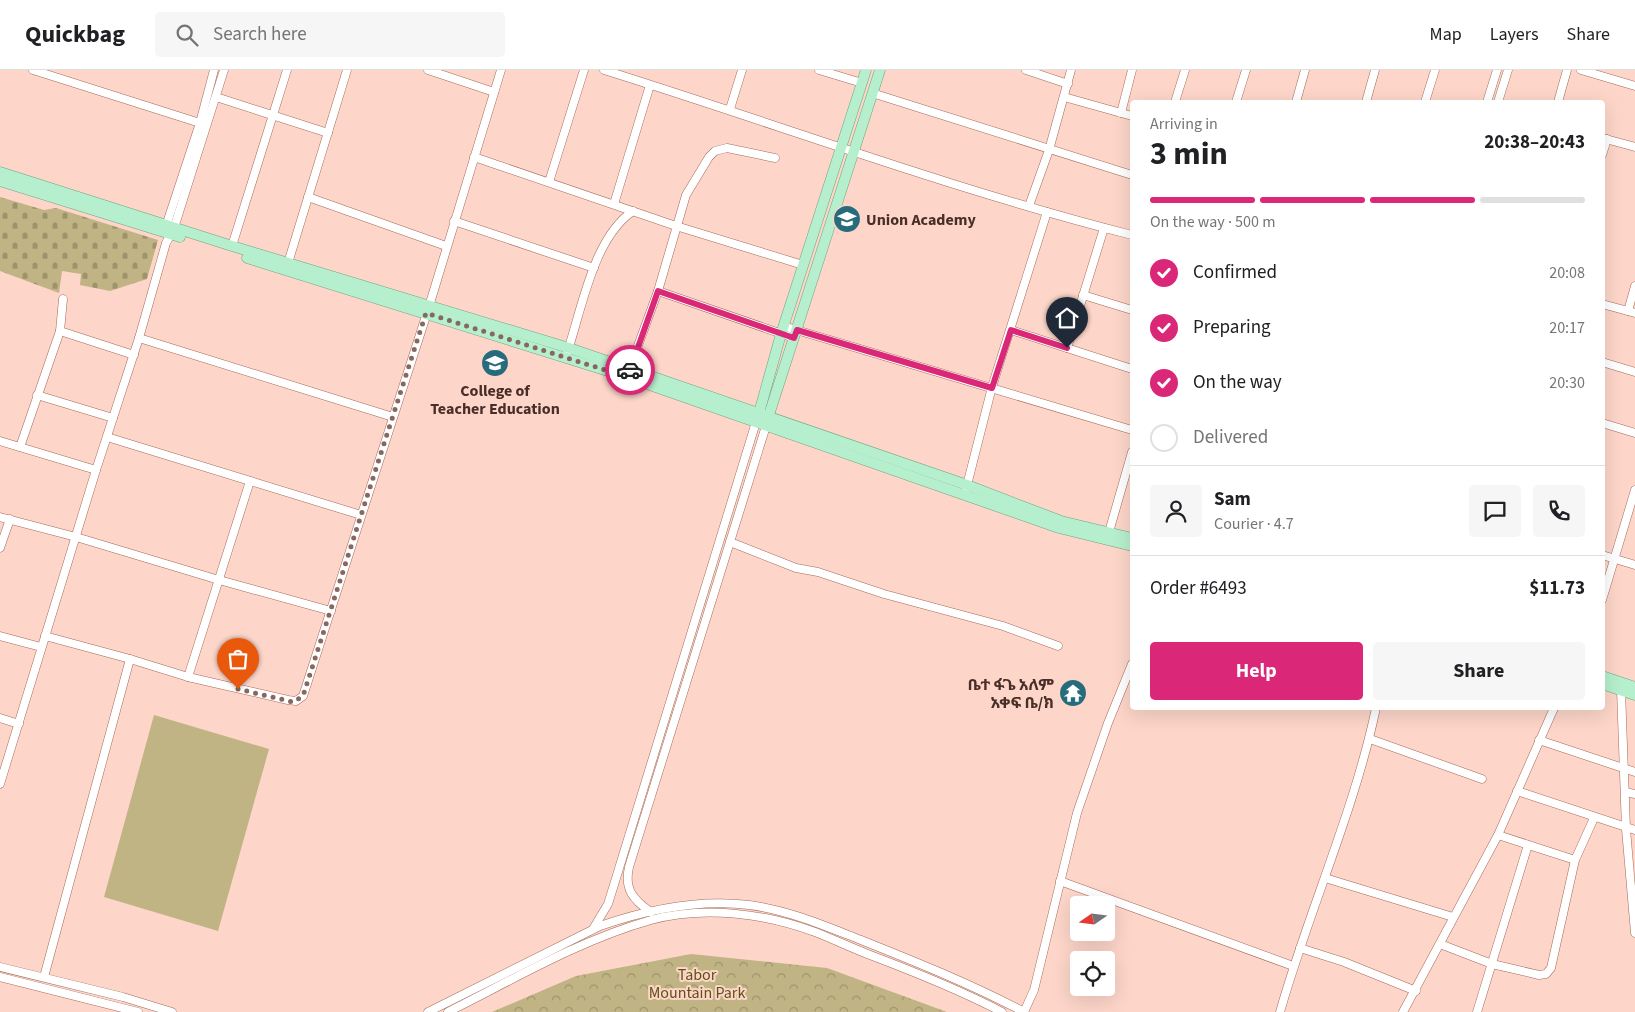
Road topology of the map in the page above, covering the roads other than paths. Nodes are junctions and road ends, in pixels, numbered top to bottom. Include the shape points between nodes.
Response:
1 (33, 70) edge
2 (214, 70) edge
3 (224, 70) edge
4 (286, 70) edge
5 (347, 70) edge
6 (428, 70) edge
7 (501, 70) edge
8 (584, 70) edge
9 (604, 70) edge
10 (742, 70) edge
11 (819, 70) edge
12 (866, 70) edge
13 (880, 70) edge
14 (1026, 70) edge
15 (1072, 70) edge
16 (1132, 70) edge
17 (1185, 70) edge
18 (1246, 70) edge
19 (1304, 70) edge
20 (1374, 70) edge
21 (1435, 70) edge
22 (1497, 70) edge
23 (1508, 70) edge
24 (1567, 70) edge
25 (1581, 70) edge
26 (622, 73) edge
27 (862, 83) junction
28 (1068, 84) junction
29 (650, 85) junction
30 (1635, 86) edge
31 (494, 92) junction
32 (872, 93) junction
33 (216, 97) junction
34 (1064, 97) junction
35 (1176, 100) edge
36 (1237, 100) edge
37 (1296, 100) edge
38 (1366, 100) edge
39 (1426, 100) edge
40 (1488, 100) edge
41 (1499, 100) edge
42 (1559, 100) edge
43 (730, 110) junction
44 (1121, 113) junction
45 (1130, 115) edge
46 (272, 116) junction
47 (200, 123) junction
48 (328, 133) junction
49 (1605, 138) edge
50 (840, 146) junction
51 (1635, 147) edge
52 (1049, 150) junction
53 (854, 152) junction
54 (474, 157) junction
55 (775, 158) dead end
56 (0, 172) edge
57 (1130, 174) edge
58 (0, 181) edge
59 (549, 182) junction
60 (308, 197) junction
61 (614, 204) junction
62 (1029, 206) junction
63 (633, 211) junction
64 (1047, 212) junction
65 (454, 221) junction
66 (676, 226) junction
67 (1104, 228) junction
68 (168, 233) junction
69 (1130, 234) edge
70 (232, 246) junction
71 (446, 246) junction
72 (288, 262) junction
73 (803, 266) junction
74 (594, 268) junction
75 (1635, 286) edge
76 (658, 291) junction
77 (1083, 295) junction
78 (63, 299) dead end
79 (1605, 305) edge
80 (427, 309) junction
81 (1130, 309) edge
82 (1632, 312) edge
83 (782, 330) junction
84 (1011, 330) junction
85 (60, 331) junction
86 (796, 334) junction
87 (139, 338) junction
88 (1067, 348) junction
89 (567, 353) junction
90 (134, 355) junction
91 (1605, 363) edge
92 (1130, 368) edge
93 (1635, 372) edge
94 (628, 373) junction
95 (992, 388) junction
96 (37, 395) junction
97 (393, 417) junction
98 (113, 418) junction
99 (762, 420) junction
100 (1605, 424) edge
101 (1130, 429) edge
102 (1635, 433) edge
103 (107, 437) junction
104 (0, 441) edge
105 (20, 447) junction
106 (1130, 459) edge
107 (96, 470) junction
108 (250, 481) junction
109 (966, 489) junction
110 (1635, 490) edge
111 (361, 514) junction
112 (0, 517) edge
113 (10, 519) junction
114 (1109, 532) junction
115 (76, 537) junction
116 (1130, 537) edge
117 (730, 542) junction
118 (1130, 546) edge
119 (0, 548) edge
120 (1605, 556) edge
121 (1615, 559) junction
122 (1635, 564) edge
123 (219, 580) junction
124 (1605, 591) edge
125 (331, 611) junction
126 (0, 636) edge
127 (45, 636) junction
128 (1058, 646) dead end
129 (41, 648) junction
130 (130, 659) junction
131 (1130, 669) edge
132 (188, 677) junction
133 (1605, 677) edge
134 (1605, 685) edge
135 (1635, 687) edge
136 (1621, 690) junction
137 (1635, 695) edge
138 (1376, 710) edge
139 (1553, 710) edge
140 (0, 718) edge
141 (19, 724) junction
142 (1370, 739) junction
143 (1539, 740) junction
144 (1623, 768) junction
145 (1635, 772) edge
146 (1482, 778) dead end
147 (0, 784) edge
148 (1517, 791) junction
149 (1625, 792) junction
150 (1635, 794) edge
151 (1594, 818) junction
152 (631, 829) junction
153 (641, 829) junction
154 (1626, 829) junction
155 (1635, 830) edge
156 (1498, 835) junction
157 (1528, 845) junction
158 (1575, 860) junction
159 (1325, 878) junction
160 (1060, 881) junction
161 (1633, 905) edge
162 (650, 912) junction
163 (1453, 917) junction
164 (592, 930) junction
165 (1635, 933) edge
166 (1440, 944) junction
167 (1300, 948) junction
168 (1492, 964) junction
169 (925, 965) junction
170 (1293, 966) junction
171 (0, 967) edge
172 (920, 974) junction
173 (0, 977) edge
174 (44, 977) junction
175 (1416, 991) junction
176 (138, 1012) edge
177 (172, 1012) edge
178 (428, 1012) edge
179 (448, 1012) edge
180 (1002, 1012) edge
181 (1024, 1012) edge
182 (1280, 1012) edge
183 (1403, 1012) edge
184 (1477, 1012) edge

1 - 47 street
2 - 47 street
3 - 33 street
4 - 46 street
5 - 48 street
6 - 31 street
7 - 31 street
8 - 59 street
9 - 26 street
10 - 43 street
11 - 27 street
12 - 27 main road
13 - 32 main road
14 - 28 street
15 - 28 street
16 - 44 street
17 - 35 street
18 - 36 street
19 - 37 street
20 - 38 street
21 - 39 street
22 - 40 street
23 - 41 street
24 - 42 street
25 - 30 street
26 - 29 street
27 - 50 main road
28 - 34 street
29 - 43 street
29 - 61 street
31 - 54 street
32 - 52 street
32 - 53 main road
33 - 46 street
33 - 68 street
34 - 44 street
34 - 52 street
43 - 50 street
44 - 45 street
46 - 48 street
46 - 70 street
47 - 68 street
48 - 60 street
49 - 51 street
50 - 53 street
50 - 73 main road
52 - 57 street
52 - 62 street
53 - 62 street
53 - 86 main road
54 - 59 street
54 - 65 street
55 - 66 street via 736,149 720,148 715,151 686,195
56 - 68 main road
58 - 68 main road
59 - 61 street
60 - 71 street
60 - 72 street
61 - 63 street
62 - 64 street
63 - 66 street
63 - 74 street via 610,233
64 - 67 street
64 - 84 street
65 - 71 street
65 - 74 street
66 - 73 street
66 - 76 street
67 - 69 street
67 - 77 street
68 - 70 main road
68 - 80 main road
68 - 87 street
70 - 72 main road
71 - 80 street
72 - 80 main road
73 - 83 main road
74 - 89 street
75 - 82 street
76 - 83 street
76 - 94 street
77 - 81 street
77 - 88 street
78 - 85 street
79 - 82 street
80 - 89 main road
80 - 97 street
83 - 86 street
83 - 99 main road
84 - 88 street
84 - 95 street
85 - 90 street
85 - 96 street
86 - 95 street
86 - 99 main road
87 - 90 street
87 - 97 street
88 - 92 street
89 - 94 main road
90 - 98 street
91 - 93 street
94 - 99 main road
95 - 101 street
95 - 109 street
96 - 98 street
96 - 105 street
97 - 111 street
98 - 103 street
99 - 109 main road
99 - 117 street
99 - 152 street
100 - 102 street
103 - 107 street
103 - 108 street
104 - 105 street
105 - 107 street
106 - 114 street
107 - 115 street
108 - 111 street
108 - 123 street
109 - 114 main road via 1061,521
109 - 118 main road via 1059,528
110 - 121 street
111 - 125 street
112 - 113 street
113 - 115 street
113 - 119 street
114 - 116 main road
115 - 123 street
115 - 127 street
117 - 128 street via 796,568 1003,626
117 - 153 street
120 - 121 street
121 - 122 street
121 - 124 street
123 - 125 street
123 - 132 street
125 - 132 street via 303,696 296,701
126 - 129 street
127 - 129 street
127 - 130 street
129 - 141 street
130 - 132 street
130 - 174 street
131 - 160 street via 1077,813
133 - 135 main road
134 - 136 main road
136 - 137 main road
136 - 144 street
138 - 142 street
139 - 143 street
140 - 141 street
141 - 147 street
142 - 146 street
142 - 159 street
143 - 144 street
143 - 148 street
144 - 145 street
144 - 149 street
148 - 151 street
148 - 156 street
149 - 150 street
149 - 154 street
151 - 154 street
151 - 158 street
152 - 153 street
152 - 164 street via 608,904
153 - 162 street via 629,867 627,886 635,900
154 - 155 street
154 - 161 street
156 - 157 street
156 - 163 street
157 - 158 street
157 - 168 street
158 - 168 street via 1551,968 1546,974 1539,975
159 - 163 street
159 - 167 street
160 - 170 street
160 - 181 street via 1034,990
161 - 165 street
162 - 164 street via 628,916
162 - 169 street via 724,903 774,909
163 - 166 street
164 - 178 street
166 - 168 street
166 - 175 street
167 - 170 street
167 - 175 street
168 - 184 street
169 - 172 street
169 - 181 street
170 - 182 street
171 - 174 street
172 - 179 street via 814,932 750,914 685,915 613,932
172 - 180 street
173 - 176 street
174 - 177 street
175 - 183 street

